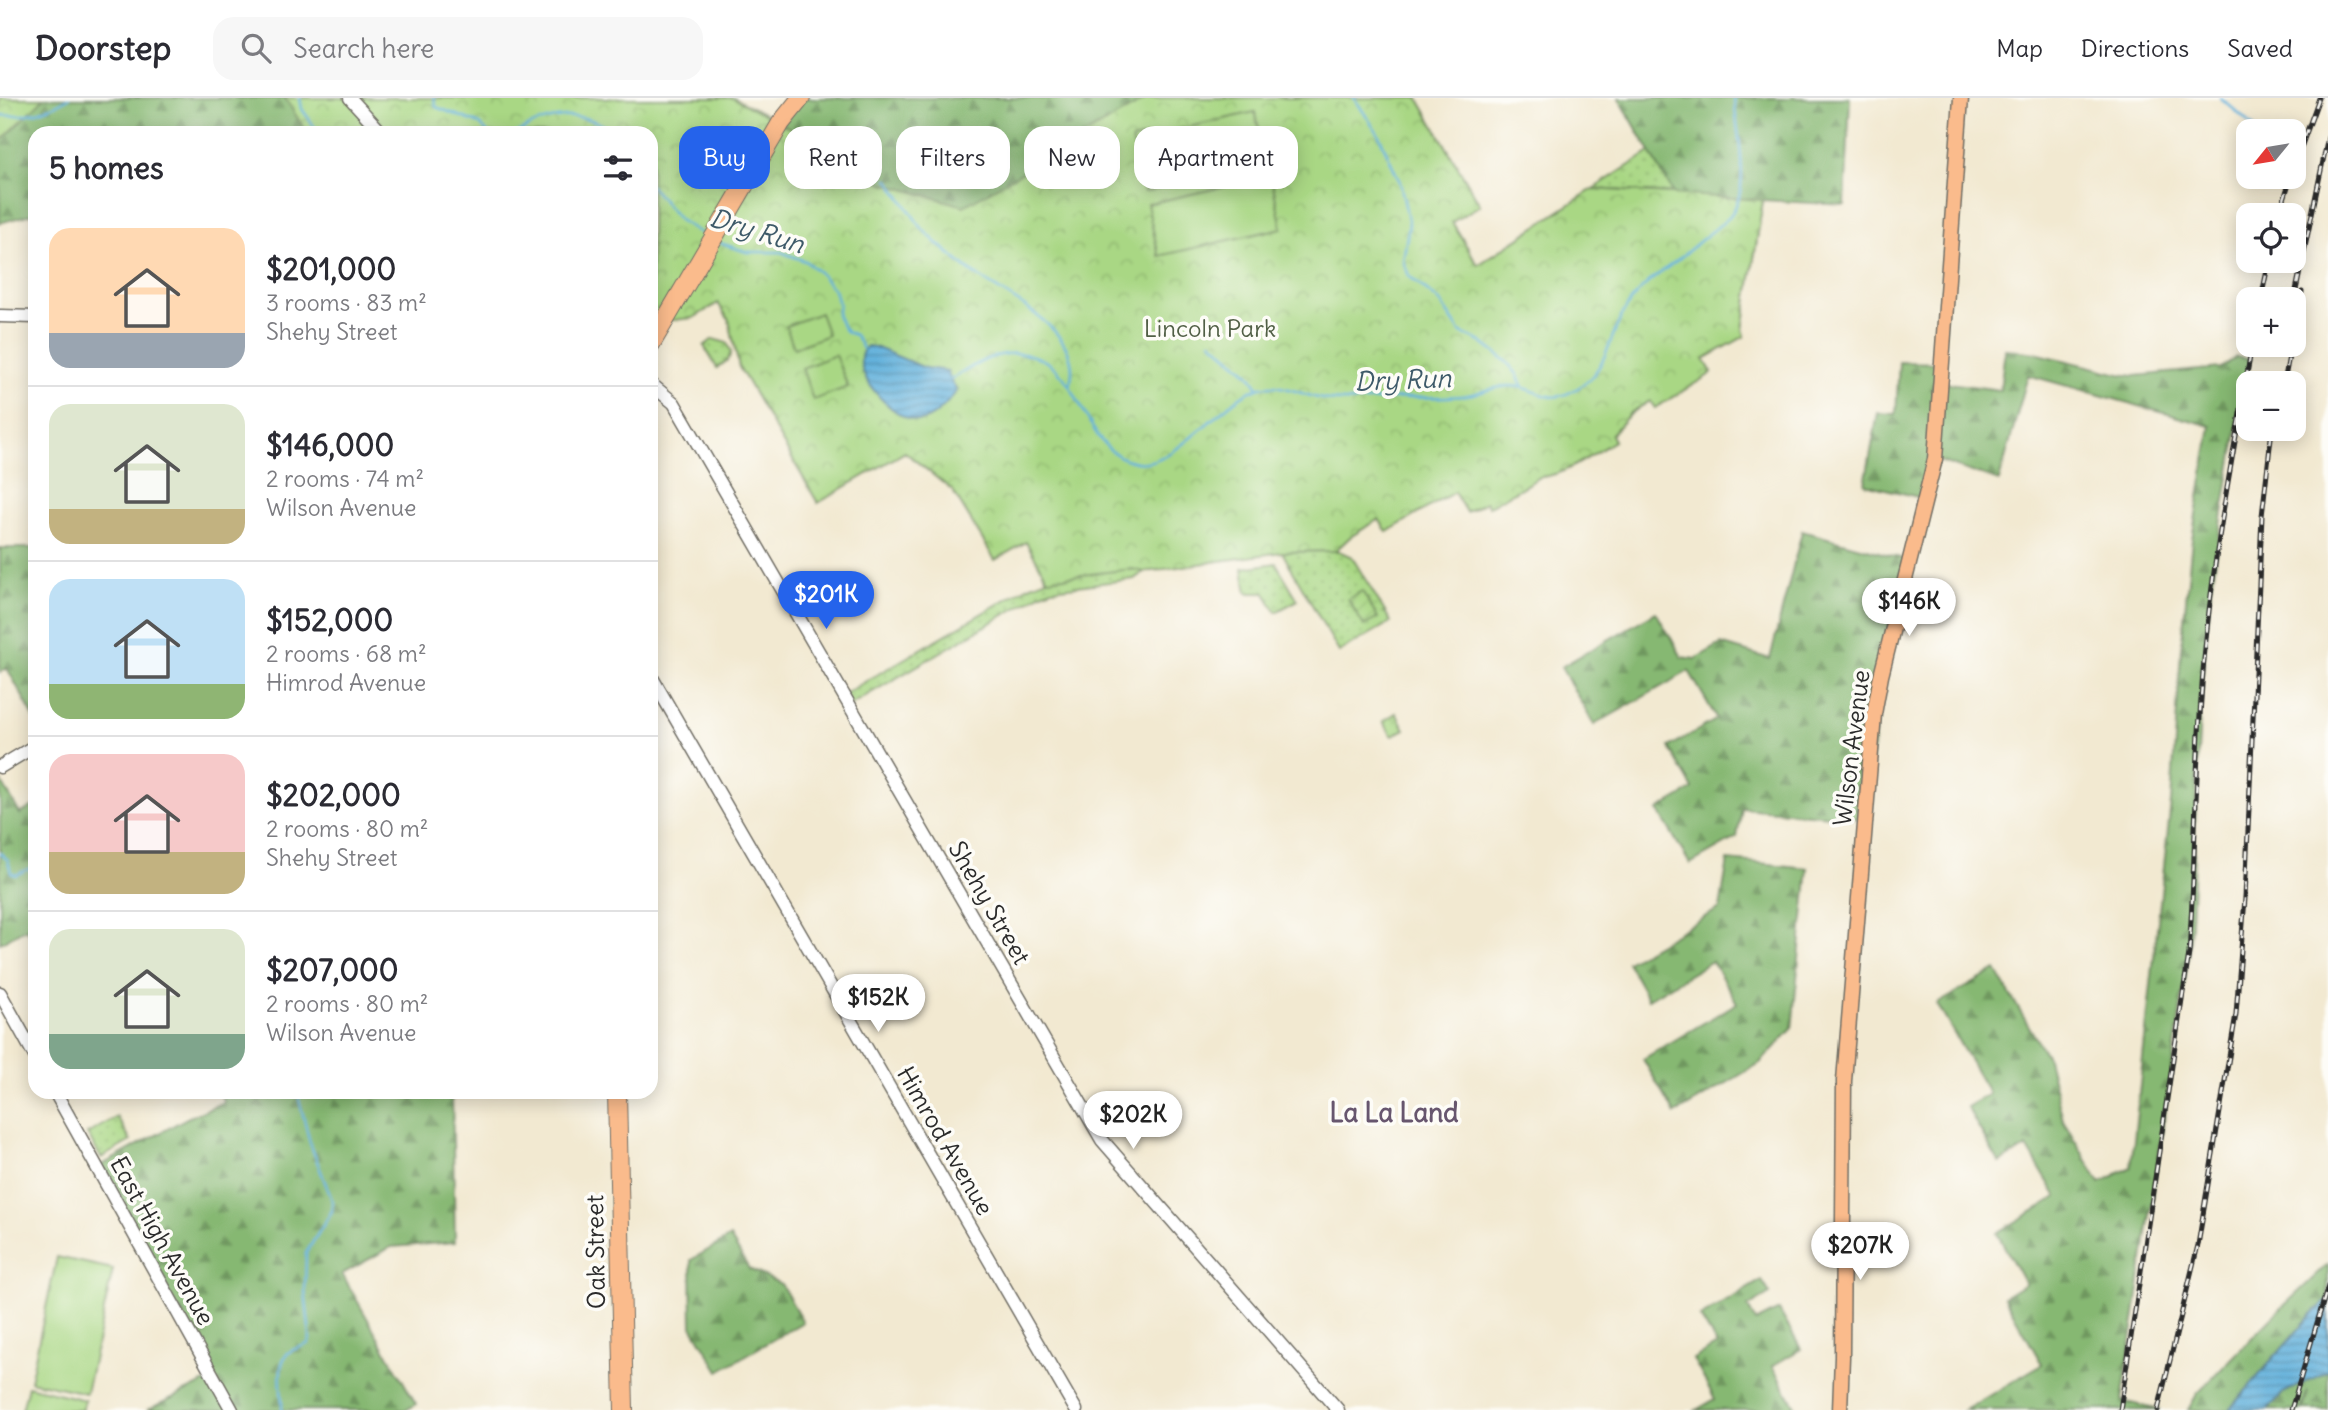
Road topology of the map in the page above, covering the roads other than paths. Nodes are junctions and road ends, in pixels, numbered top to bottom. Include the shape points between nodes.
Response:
1 (350, 98) edge
2 (791, 98) edge
3 (801, 98) edge
4 (1961, 98) edge
5 (782, 121) junction
6 (376, 126) edge
7 (0, 316) edge
8 (28, 317) edge
9 (658, 331) edge
10 (658, 390) edge
11 (658, 688) edge
12 (28, 750) edge
13 (0, 767) edge
14 (0, 993) edge
15 (28, 1043) edge
16 (59, 1099) edge
17 (617, 1099) edge
18 (232, 1410) edge
19 (624, 1410) edge
20 (1076, 1410) edge
21 (1338, 1410) edge
22 (1840, 1410) edge

1 - 6 street
2 - 5 highway
3 - 5 highway
4 - 22 main road, Wilson Avenue via 1936,459 1874,714 1845,1050
5 - 9 highway
7 - 8 street
10 - 21 street, Shehy Street via 674,403 1102,1140
11 - 20 street, Himrod Avenue
12 - 13 street
14 - 15 street
16 - 18 street, East High Avenue
17 - 19 highway, Oak Street

